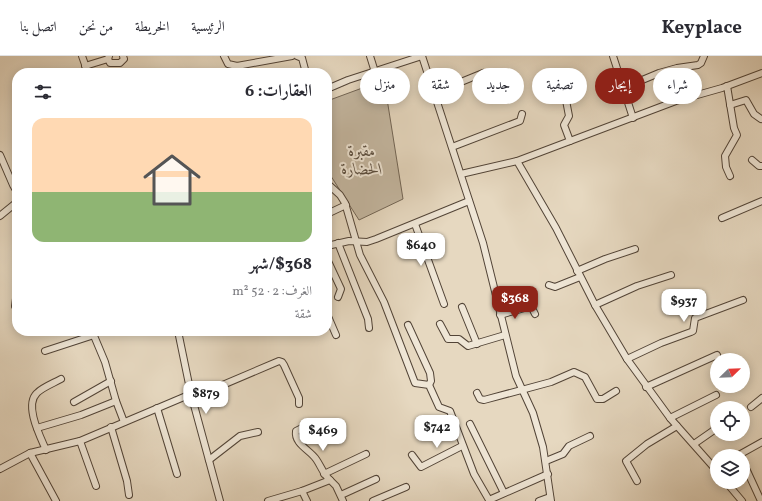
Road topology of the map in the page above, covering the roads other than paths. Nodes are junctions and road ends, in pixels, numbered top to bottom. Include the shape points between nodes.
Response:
1 (82, 56) edge
2 (123, 56) edge
3 (224, 56) edge
4 (292, 56) edge
5 (300, 56) edge
6 (370, 56) edge
7 (422, 56) edge
8 (613, 56) edge
9 (704, 56) edge
10 (275, 57) edge
11 (108, 58) edge
12 (85, 66) joint
13 (304, 68) edge
14 (374, 68) edge
15 (387, 68) edge
16 (426, 68) edge
17 (617, 68) edge
18 (762, 73) edge
19 (360, 76) edge
20 (645, 79) edge
21 (727, 86) junction
22 (332, 87) edge
23 (438, 104) edge
24 (567, 104) edge
25 (628, 104) edge
26 (730, 105) junction
27 (522, 114) dead end
28 (633, 118) junction
29 (761, 119) dead end
30 (570, 141) junction
31 (452, 147) junction
32 (0, 155) edge
33 (752, 160) dead end
34 (517, 161) junction
35 (762, 166) edge
36 (2, 167) edge
37 (461, 174) junction
38 (730, 176) dead end
39 (12, 184) edge
40 (332, 188) edge
41 (470, 201) junction
42 (762, 201) edge
43 (12, 206) edge
44 (346, 206) junction
45 (332, 212) edge
46 (0, 216) edge
47 (722, 218) dead end
48 (415, 224) junction
49 (355, 241) junction
50 (338, 243) junction
51 (332, 245) edge
52 (635, 249) dead end
53 (332, 270) edge
54 (577, 271) junction
55 (671, 275) dead end
56 (580, 277) junction
57 (549, 285) dead end
58 (338, 298) dead end
59 (742, 300) dead end
60 (444, 304) dead end
61 (595, 306) junction
62 (462, 307) dead end
63 (535, 314) dead end
64 (500, 315) junction
65 (440, 324) dead end
66 (408, 325) dead end
67 (332, 326) edge
68 (369, 328) dead end
69 (336, 335) dead end
70 (505, 335) junction
71 (85, 336) edge
72 (94, 336) edge
73 (179, 336) edge
74 (477, 344) junction
75 (45, 351) dead end
76 (710, 358) edge
77 (627, 359) junction
78 (61, 379) dead end
79 (111, 382) junction
80 (429, 385) junction
81 (646, 386) junction
82 (522, 390) junction
83 (616, 391) dead end
84 (477, 393) dead end
85 (716, 395) dead end
86 (191, 396) junction
87 (762, 398) edge
88 (116, 401) junction
89 (74, 402) dead end
90 (299, 404) dead end
91 (751, 407) dead end
92 (157, 408) junction
93 (670, 418) junction
94 (124, 422) junction
95 (470, 424) dead end
96 (677, 426) junction
97 (111, 427) junction
98 (304, 427) dead end
99 (37, 428) junction
100 (258, 432) dead end
101 (710, 433) edge
102 (590, 436) dead end
103 (80, 441) junction
104 (762, 442) edge
105 (694, 444) junction
106 (462, 446) junction
107 (750, 449) edge
108 (46, 450) junction
109 (30, 453) junction
110 (366, 454) dead end
111 (412, 455) dead end
112 (209, 460) junction
113 (546, 461) junction
114 (710, 462) edge
115 (0, 469) edge
116 (176, 474) dead end
117 (324, 474) junction
118 (548, 474) junction
119 (750, 477) edge
120 (376, 479) dead end
121 (330, 480) junction
122 (636, 481) dead end
123 (96, 486) dead end
124 (406, 488) dead end
125 (732, 489) edge
126 (302, 491) junction
127 (504, 493) junction
128 (129, 495) dead end
129 (342, 498) edge
130 (550, 499) edge
131 (278, 500) edge
132 (56, 501) edge
133 (220, 501) edge
134 (268, 501) edge
135 (307, 501) edge
136 (373, 501) edge
137 (488, 501) edge
138 (539, 501) edge
139 (742, 501) edge
140 (761, 501) edge

1 - 12 street
2 - 11 street via 124,59 120,62 110,63
3 - 10 street via 228,64 237,66
4 - 10 street
5 - 13 street
6 - 14 street
7 - 15 street
7 - 16 street
8 - 17 street
9 - 20 street via 698,65 677,68
11 - 12 street
18 - 21 street
19 - 22 street
21 - 26 street
21 - 28 street via 687,97
23 - 31 street
24 - 30 street via 569,116 564,125
25 - 28 street
26 - 29 street via 746,100 754,114
26 - 38 street via 737,135 725,156
27 - 31 street via 520,121 514,124
28 - 30 street
30 - 34 street
31 - 37 street
32 - 36 street
33 - 35 street
34 - 37 street
34 - 54 street via 556,228
36 - 39 street
37 - 41 street
40 - 44 street
41 - 48 street
41 - 64 street
42 - 47 street
43 - 46 street
44 - 45 street
44 - 49 street
48 - 49 street via 371,241
48 - 60 street
49 - 50 street
49 - 80 street via 384,302 414,382 417,385
50 - 51 street
50 - 68 street via 368,319
52 - 54 street via 605,258
53 - 58 street via 341,289
54 - 56 street
55 - 61 street via 637,286
56 - 57 street via 555,287
56 - 61 street
59 - 77 street via 695,318 693,331
61 - 77 street
62 - 74 street
63 - 64 street via 532,308 528,307
64 - 70 street
65 - 74 street via 448,339 459,339 468,346
66 - 80 street via 430,373
67 - 69 street
70 - 74 street
70 - 82 street
71 - 75 street
72 - 79 street
73 - 86 street
76 - 81 street
77 - 81 street
78 - 99 street via 37,393 32,399 31,405
79 - 88 street
79 - 89 street
80 - 106 street via 439,407 450,411
81 - 93 street
82 - 83 street via 576,372 585,377 597,399
82 - 84 street via 484,400 480,399
82 - 113 street via 538,426
85 - 93 street
86 - 90 street via 279,361 284,365 299,398
86 - 92 street
86 - 112 street
87 - 91 street
88 - 94 street
88 - 99 street
92 - 94 street
92 - 116 street
93 - 96 street
94 - 97 street
95 - 127 street
96 - 105 street
96 - 122 street via 647,444 626,461
97 - 103 street
97 - 128 street
98 - 117 street via 296,430 296,436 316,458
99 - 108 street
100 - 112 street via 240,436
101 - 105 street
102 - 113 street via 569,446 563,454
103 - 108 street
103 - 123 street
104 - 107 street
105 - 114 street
106 - 111 street via 421,467
106 - 137 street
108 - 109 street
109 - 115 street
109 - 132 street
110 - 117 street
112 - 133 street
113 - 118 street
117 - 121 street
118 - 127 street
118 - 130 street
119 - 140 street
120 - 129 street
121 - 126 street
121 - 129 street
124 - 136 street
125 - 139 street
126 - 131 street
126 - 135 street
127 - 137 street
130 - 138 street
131 - 134 street

